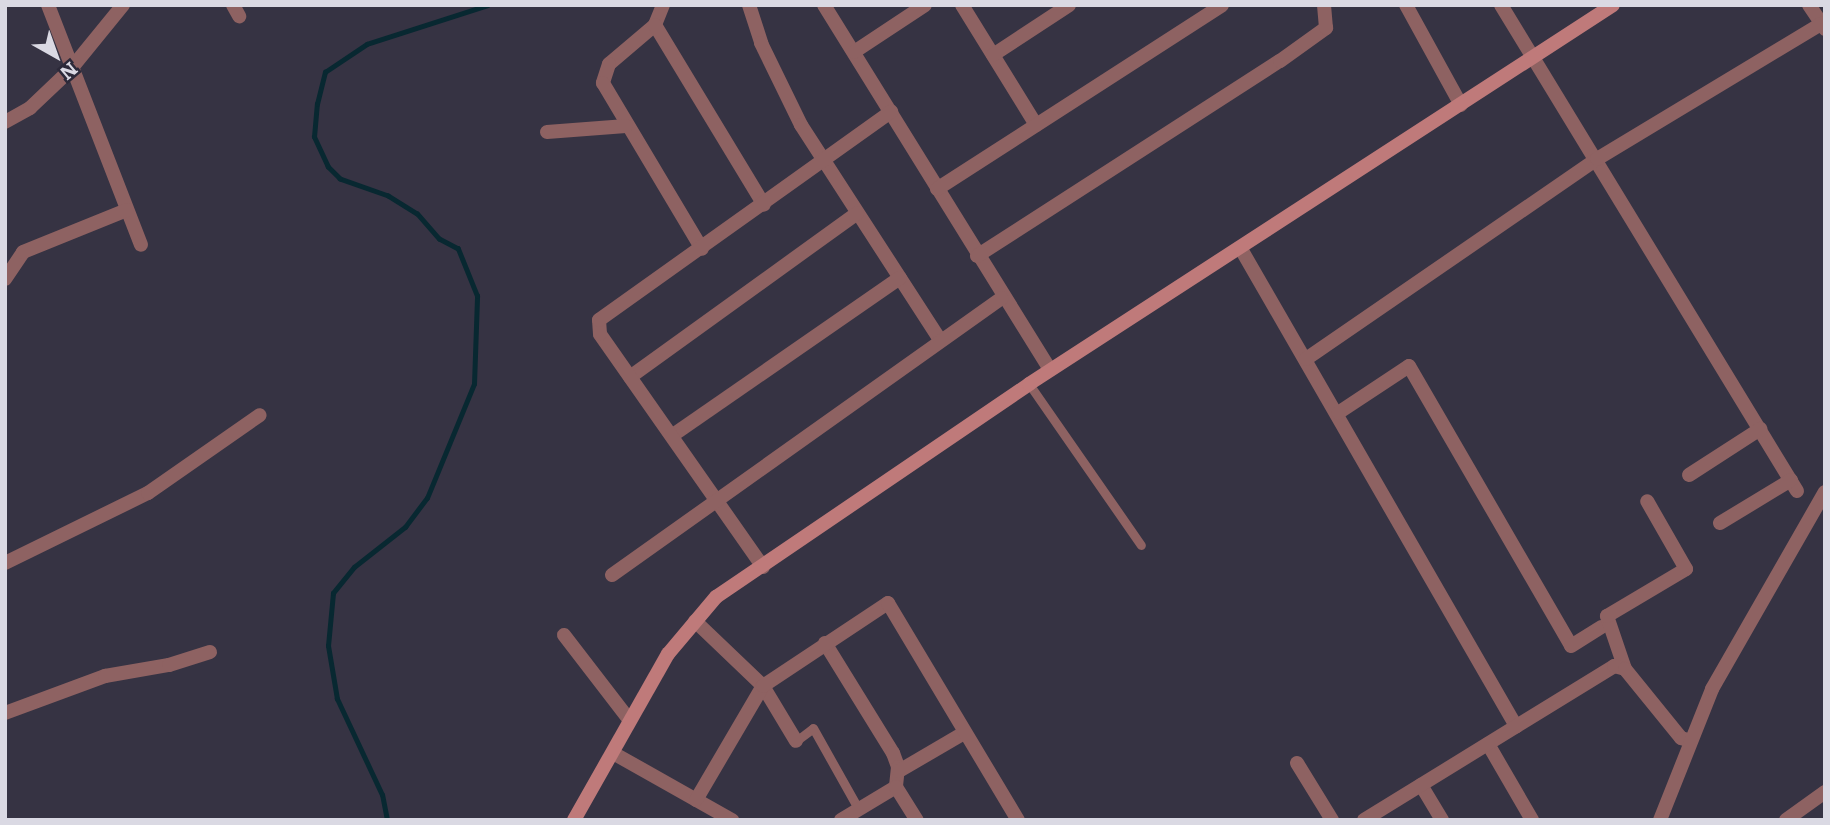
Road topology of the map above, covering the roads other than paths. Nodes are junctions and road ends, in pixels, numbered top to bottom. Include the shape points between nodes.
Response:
1 (48, 5) edge
2 (123, 5) edge
3 (663, 5) edge
4 (749, 5) edge
5 (824, 5) edge
6 (925, 5) edge
7 (962, 5) edge
8 (1069, 5) edge
9 (1222, 5) edge
10 (1406, 5) edge
11 (1501, 5) edge
12 (1613, 5) edge
13 (1809, 5) edge
14 (1325, 6) edge
15 (655, 25) junction
16 (1823, 26) edge
17 (854, 52) junction
18 (993, 55) junction
19 (1532, 56) junction
20 (70, 70) junction
21 (1461, 105) junction
22 (891, 112) junction
23 (5, 122) edge
24 (1036, 125) junction
25 (626, 126) junction
26 (547, 132) dead end
27 (1597, 159) junction
28 (824, 161) junction
29 (937, 189) junction
30 (764, 205) junction
31 (127, 210) junction
32 (857, 213) junction
33 (141, 245) dead end
34 (702, 249) junction
35 (1241, 249) junction
36 (977, 256) junction
37 (900, 278) junction
38 (5, 279) edge
39 (1002, 298) junction
40 (941, 341) junction
41 (1306, 359) junction
42 (1050, 370) junction
43 (630, 377) junction
44 (1029, 384) junction
45 (1338, 413) junction
46 (260, 415) dead end
47 (1760, 429) junction
48 (673, 435) junction
49 (1689, 475) dead end
50 (1825, 492) edge
51 (716, 499) junction
52 (1647, 501) dead end
53 (1720, 523) dead end
54 (1140, 545) dead end
55 (5, 563) edge
56 (763, 567) junction
57 (612, 575) dead end
58 (695, 621) junction
59 (1602, 627) dead end
60 (564, 635) dead end
61 (825, 643) junction
62 (210, 652) dead end
63 (1625, 669) junction
64 (763, 687) junction
65 (5, 713) edge
66 (628, 718) junction
67 (1516, 726) junction
68 (964, 733) junction
69 (796, 741) joint
70 (1692, 741) junction
71 (1488, 744) junction
72 (613, 753) junction
73 (1297, 763) dead end
74 (899, 771) junction
75 (1421, 785) junction
76 (896, 787) junction
77 (1825, 792) edge
78 (696, 800) junction
79 (859, 810) junction
80 (574, 820) edge
81 (732, 820) edge
82 (841, 820) edge
83 (917, 820) edge
84 (1018, 820) edge
85 (1332, 820) edge
86 (1364, 820) edge
87 (1442, 820) edge
88 (1532, 820) edge
89 (1660, 820) edge
90 (1786, 820) edge

1 - 20 street
2 - 20 street
3 - 15 street
4 - 28 street via 779,82
5 - 17 street
6 - 17 street
7 - 18 street
8 - 18 street
9 - 24 street
10 - 21 street
11 - 19 street
12 - 19 main road
13 - 16 street
14 - 36 street via 1326,28 1299,48
15 - 25 street via 604,74 608,96
15 - 30 street
16 - 27 street
17 - 22 street
18 - 24 street
19 - 21 main road
19 - 27 street
20 - 23 street via 30,108
20 - 31 street
21 - 35 main road
22 - 28 street
22 - 29 street
24 - 29 street
25 - 26 street
25 - 34 street
27 - 41 street
27 - 47 street
28 - 30 street
28 - 32 street
29 - 36 street
30 - 34 street
31 - 33 street
31 - 38 street via 23,252
32 - 37 street
32 - 43 street
34 - 43 street via 599,320 600,334
35 - 41 street
35 - 42 main road
36 - 39 street
37 - 40 street
37 - 48 street
39 - 40 street
39 - 42 street
40 - 51 street
41 - 45 street
42 - 44 main road
43 - 48 street
44 - 54 lane
44 - 56 main road
45 - 59 street via 1409,366 1571,646
45 - 67 street
46 - 55 street via 148,493
47 - 49 street
47 - 53 street via 1794,486
48 - 51 street
50 - 70 street via 1712,689
51 - 56 street
51 - 57 street
52 - 63 street via 1686,569 1607,616
56 - 58 main road via 716,597
58 - 64 street
58 - 66 main road
60 - 66 street
61 - 64 street
61 - 68 street via 883,604 891,605
61 - 74 street via 883,734
62 - 65 street via 169,665 105,676
63 - 67 street via 1602,671
63 - 70 street via 1681,738
64 - 69 street
64 - 78 street
66 - 72 main road
67 - 71 street
68 - 74 street
68 - 84 street
69 - 79 lane via 813,728
70 - 89 street
71 - 75 street
71 - 88 street
72 - 78 street
72 - 80 main road
73 - 85 street
74 - 76 street
75 - 86 street
75 - 87 street
76 - 79 street
76 - 83 street
77 - 90 street
78 - 81 street
79 - 82 street

